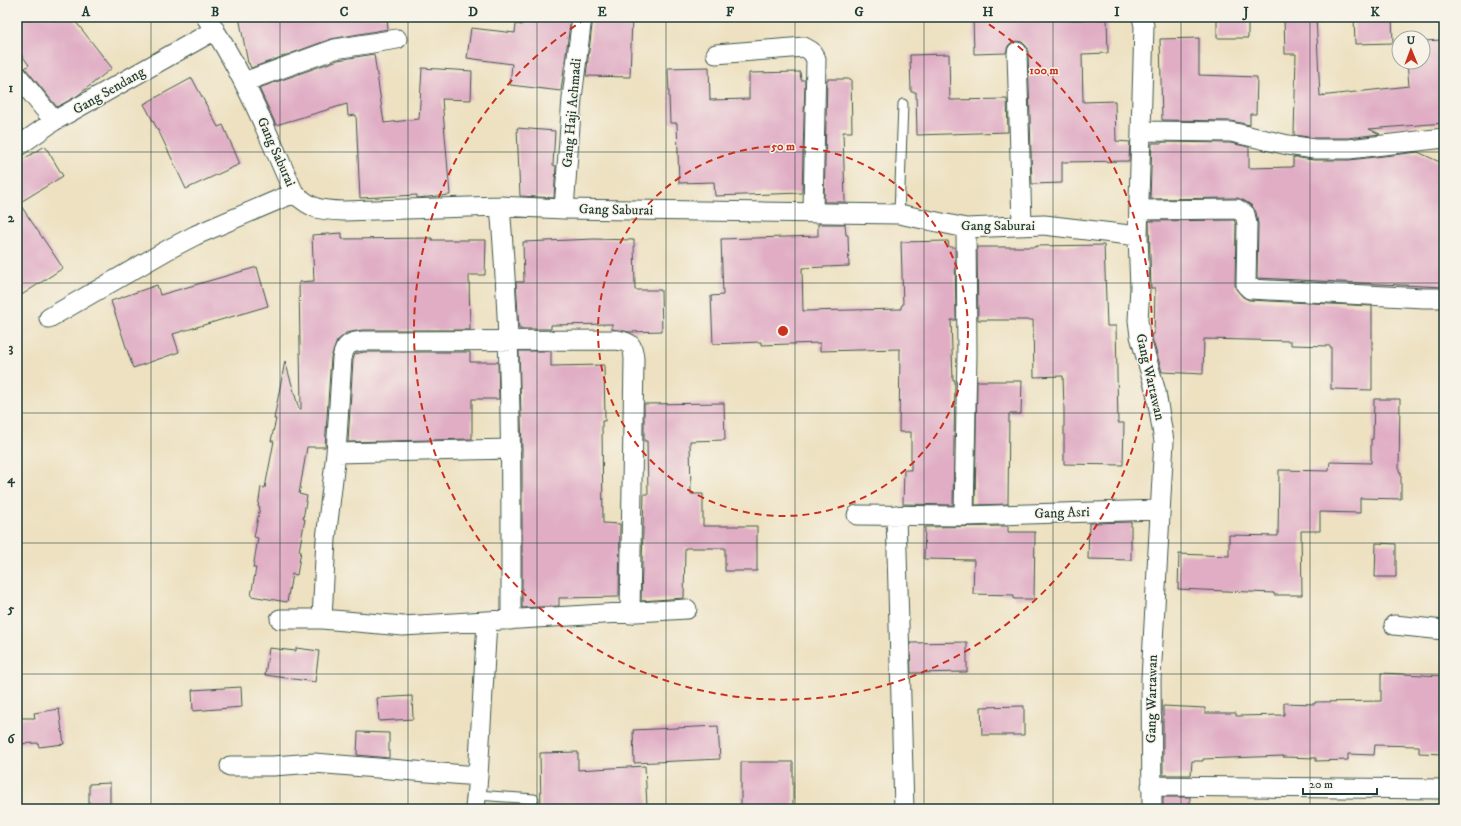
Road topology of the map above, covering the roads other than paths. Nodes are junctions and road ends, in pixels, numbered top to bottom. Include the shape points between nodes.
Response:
1 (582, 17) edge
2 (1142, 17) edge
3 (210, 24) edge
4 (397, 39) dead end
5 (1017, 52) dead end
6 (716, 54) dead end
7 (17, 75) edge
8 (244, 82) junction
9 (903, 104) dead end
10 (54, 122) junction
11 (1142, 131) junction
12 (1444, 138) edge
13 (17, 147) edge
14 (294, 193) junction
15 (500, 206) junction
16 (564, 209) junction
17 (1139, 210) junction
18 (813, 212) junction
19 (899, 214) junction
20 (1022, 225) junction
21 (966, 228) junction
22 (1138, 236) junction
23 (1444, 298) edge
24 (49, 318) dead end
25 (507, 341) junction
26 (511, 450) junction
27 (336, 453) junction
28 (1159, 510) junction
29 (857, 515) dead end
30 (896, 516) junction
31 (964, 516) junction
32 (687, 609) dead end
33 (630, 614) junction
34 (280, 619) dead end
35 (322, 619) junction
36 (511, 620) junction
37 (487, 622) junction
38 (1394, 625) dead end
39 (1444, 630) edge
40 (230, 766) dead end
41 (478, 776) junction
42 (1151, 786) junction
43 (1444, 789) edge
44 (534, 799) dead end
45 (476, 802) edge
46 (904, 809) edge
47 (1152, 809) edge

1 - 16 street, Gang Haji Achmadi via 572,98
2 - 11 street, Gang Wartawan
3 - 8 street, Gang Saburai
3 - 10 street, Gang Sendang
4 - 8 street via 335,49
5 - 20 street
6 - 18 street via 804,47 816,59
7 - 10 street
8 - 14 street, Gang Saburai
9 - 19 lane
10 - 13 street, Gang Sendang
11 - 12 street via 1231,132 1314,149 1350,149
11 - 17 street, Gang Wartawan
14 - 15 street, Gang Saburai via 306,204 323,210
14 - 24 street via 196,235
15 - 16 street, Gang Saburai
15 - 25 street via 506,282
16 - 18 street, Gang Saburai
17 - 22 street, Gang Wartawan
17 - 23 street via 1237,209 1245,214 1246,285 1250,289
18 - 19 street, Gang Saburai
19 - 21 street, Gang Saburai
20 - 21 street, Gang Saburai
20 - 22 street, Gang Saburai
21 - 31 street
22 - 28 street, Gang Wartawan via 1140,336 1156,392 1164,441
25 - 26 street
25 - 27 street via 350,343 342,358
25 - 33 street via 616,340 630,344 633,349
26 - 27 street
26 - 36 street
27 - 35 street via 326,539
28 - 31 street, Gang Asri
28 - 42 street, Gang Wartawan via 1151,679
29 - 30 street, Gang Asri
30 - 31 street, Gang Asri
30 - 46 street
32 - 33 street
33 - 36 street
34 - 35 street
35 - 37 street via 403,626
36 - 37 street
37 - 41 street
38 - 39 street
40 - 41 street via 314,763
41 - 45 street
42 - 43 street
42 - 47 street, Gang Wartawan
44 - 45 lane

